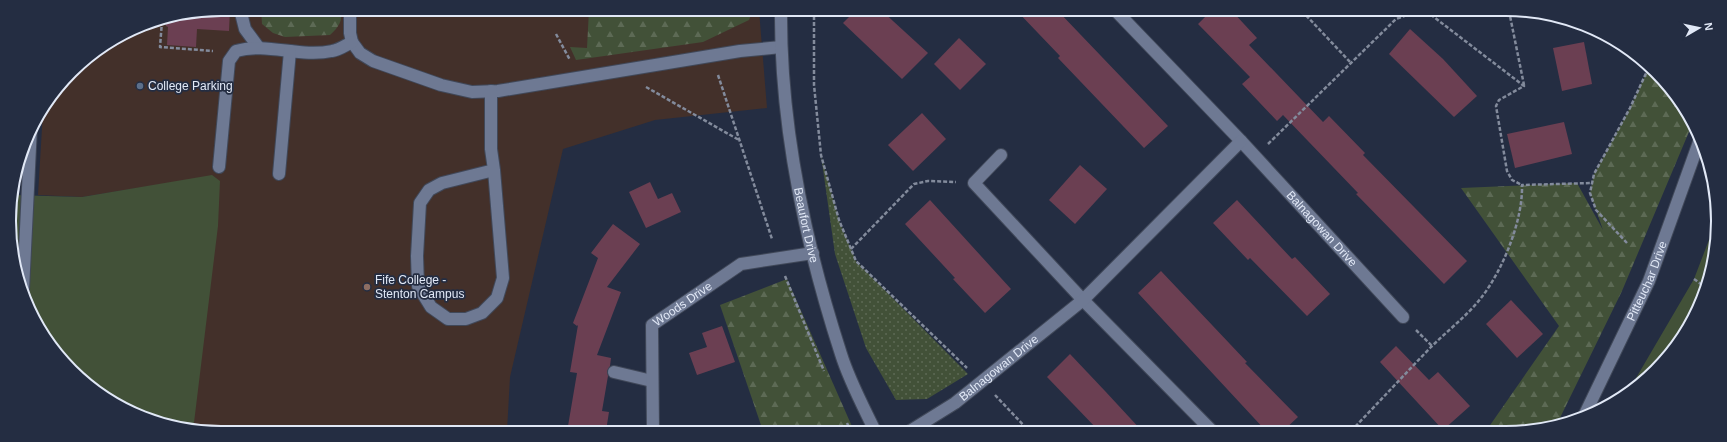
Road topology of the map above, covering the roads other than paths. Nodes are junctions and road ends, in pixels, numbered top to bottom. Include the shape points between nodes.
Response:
1 (242, 16) edge
2 (350, 16) edge
3 (781, 16) edge
4 (1121, 16) edge
5 (352, 42) junction
6 (781, 47) junction
7 (259, 48) junction
8 (290, 51) junction
9 (491, 91) junction
10 (1241, 141) junction
11 (30, 148) edge
12 (1697, 148) edge
13 (1001, 155) dead end
14 (219, 167) dead end
15 (494, 170) junction
16 (279, 174) dead end
17 (812, 253) junction
18 (24, 276) edge
19 (1084, 300) junction
20 (1403, 317) dead end
21 (614, 372) dead end
22 (652, 381) junction
23 (1588, 409) edge
24 (653, 426) edge
25 (873, 426) edge
26 (918, 426) edge
27 (1207, 426) edge

1 - 7 street via 245,29
2 - 5 street
3 - 6 street, Beaufort Drive
4 - 10 street, Balnagowan Drive
5 - 8 street via 333,51
5 - 9 street via 360,53 373,61 441,85 472,92
6 - 9 street via 740,51
6 - 17 street, Beaufort Drive via 792,158
7 - 8 street
7 - 14 street via 247,48 236,52 229,61
8 - 16 street
9 - 15 street via 491,148
10 - 19 street, Balnagowan Drive
10 - 20 street, Balnagowan Drive
11 - 18 street
12 - 23 street, Pitteuchar Drive via 1649,281
13 - 19 street via 974,183
15 - 15 street via 503,278 497,298 482,313 466,319 448,319 431,307 418,286 420,203 429,190 442,183
17 - 22 street, Woods Drive via 741,264 652,324
17 - 25 street, Beaufort Drive via 841,355
19 - 26 street, Balnagowan Drive via 981,382
19 - 27 street
21 - 22 street
22 - 24 street, Woods Drive

